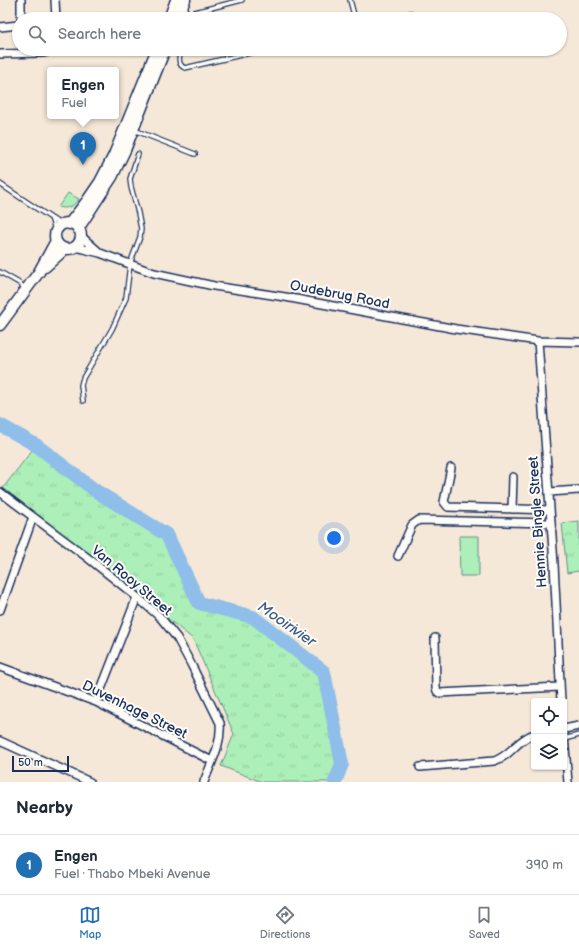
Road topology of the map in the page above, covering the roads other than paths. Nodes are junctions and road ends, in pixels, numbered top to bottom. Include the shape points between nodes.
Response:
1 (21, 0) edge
2 (55, 0) edge
3 (176, 0) edge
4 (185, 0) edge
5 (242, 0) edge
6 (350, 0) edge
7 (21, 12) edge
8 (56, 12) edge
9 (172, 12) edge
10 (180, 12) edge
11 (195, 12) edge
12 (353, 12) edge
13 (12, 26) edge
14 (0, 27) edge
15 (0, 54) edge
16 (12, 54) edge
17 (154, 56) edge
18 (163, 56) edge
19 (181, 56) edge
20 (237, 56) edge
21 (134, 130) junction
22 (138, 154) dead end
23 (195, 154) dead end
24 (0, 184) edge
25 (51, 218) junction
26 (61, 230) junction
27 (80, 233) junction
28 (70, 248) junction
29 (100, 252) junction
30 (130, 264) junction
31 (0, 272) edge
32 (39, 272) junction
33 (27, 290) junction
34 (0, 325) edge
35 (538, 341) junction
36 (579, 342) edge
37 (83, 401) dead end
38 (451, 468) dead end
39 (513, 477) dead end
40 (579, 490) edge
41 (0, 492) edge
42 (549, 492) junction
43 (512, 509) junction
44 (550, 510) junction
45 (33, 517) junction
46 (551, 523) junction
47 (398, 556) dead end
48 (137, 597) junction
49 (0, 610) edge
50 (435, 638) dead end
51 (0, 667) edge
52 (560, 687) junction
53 (561, 698) edge
54 (96, 702) junction
55 (579, 726) edge
56 (567, 728) edge
57 (531, 735) edge
58 (579, 735) edge
59 (567, 738) edge
60 (0, 741) edge
61 (212, 761) junction
62 (420, 767) dead end
63 (567, 770) edge
64 (90, 782) edge
65 (204, 782) edge
66 (568, 782) edge

1 - 7 street
2 - 8 street
3 - 9 main road
4 - 10 main road
5 - 11 lane
6 - 12 lane
13 - 14 street
15 - 16 street
17 - 26 main road via 114,155 100,182 88,201
18 - 21 main road
19 - 20 lane via 180,64 185,68
21 - 23 lane
21 - 27 main road via 112,177
22 - 30 lane via 130,179 141,229
24 - 25 lane
25 - 26 lane
25 - 26 lane
26 - 27 main road via 74,225
26 - 28 main road via 60,246
26 - 32 main road
27 - 28 main road via 79,242
27 - 29 street, Oudebrug Road
28 - 29 street, Oudebrug Road
28 - 32 main road
29 - 30 street, Oudebrug Road
30 - 35 street, Oudebrug Road via 154,273 214,286
30 - 37 lane via 126,298 112,329 83,378
31 - 33 lane
32 - 33 main road
33 - 34 main road
35 - 36 street, Oudebrug Road
35 - 42 street, Hennie Bingle Street
38 - 43 street via 445,505
39 - 43 street
40 - 42 street
41 - 45 street, Van Rooy Street
42 - 44 street, Hennie Bingle Street
43 - 44 street
44 - 46 street, Hennie Bingle Street
45 - 48 street, Van Rooy Street
45 - 49 street
46 - 47 street via 419,520 412,525
46 - 52 street, Hennie Bingle Street
48 - 54 street
48 - 61 street, Van Rooy Street via 160,617 177,638 220,723 219,743
50 - 52 street via 436,688 439,693
51 - 54 street, Duvenhage Street
52 - 53 street, Hennie Bingle Street
54 - 61 street, Duvenhage Street
55 - 56 street
57 - 62 street via 494,761
58 - 59 lane
60 - 64 street
61 - 65 street, Van Rooy Street
63 - 66 street

